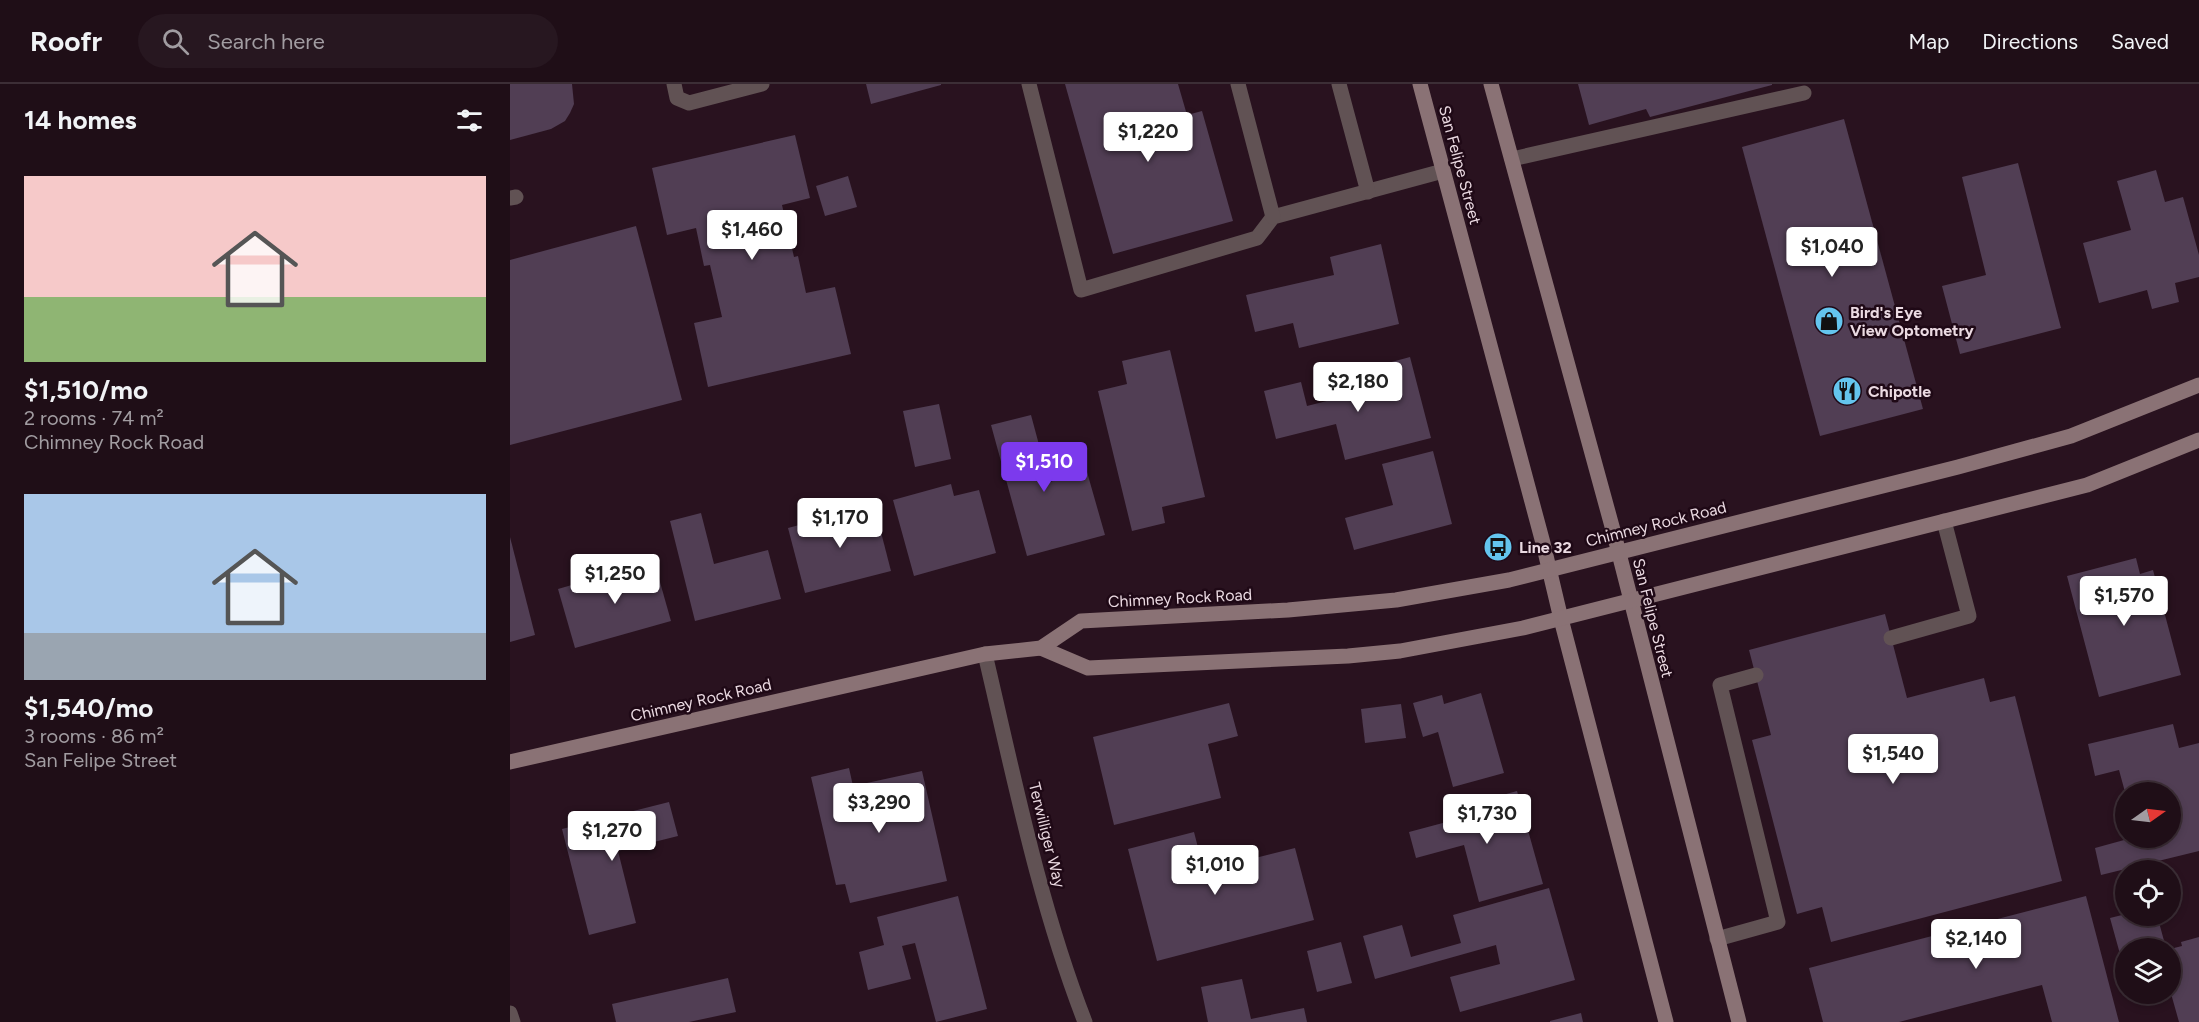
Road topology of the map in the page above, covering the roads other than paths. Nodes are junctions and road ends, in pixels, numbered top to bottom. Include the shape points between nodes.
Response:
1 (674, 84) edge
2 (762, 84) edge
3 (1029, 84) edge
4 (1238, 84) edge
5 (1339, 84) edge
6 (1420, 84) edge
7 (1491, 84) edge
8 (1804, 93) dead end
9 (1512, 159) junction
10 (1443, 171) junction
11 (1368, 192) junction
12 (1273, 217) junction
13 (2198, 388) edge
14 (2199, 440) edge
15 (1944, 521) junction
16 (1618, 552) junction
17 (1549, 570) junction
18 (1631, 602) junction
19 (1561, 619) junction
20 (1891, 638) dead end
21 (1041, 648) junction
22 (985, 654) junction
23 (1756, 675) dead end
24 (510, 762) edge
25 (1717, 939) junction
26 (510, 1013) edge
27 (513, 1022) edge
28 (1085, 1022) edge
29 (1666, 1022) edge
30 (1739, 1022) edge

1 - 2 street via 677,98 689,103
3 - 12 street via 1081,290 1257,238
4 - 12 street
5 - 11 street
6 - 10 main road, San Felipe Street
7 - 9 main road, San Felipe Street
8 - 9 street
9 - 16 main road, San Felipe Street
10 - 11 street
10 - 17 main road, San Felipe Street
11 - 12 street
13 - 16 main road, Chimney Rock Road via 2071,436
14 - 15 main road, Chimney Rock Road via 2086,485
15 - 18 main road, Chimney Rock Road
15 - 20 street via 1969,616
16 - 17 main road, Chimney Rock Road
16 - 18 main road, San Felipe Street
17 - 19 main road, San Felipe Street
17 - 21 main road, Chimney Rock Road via 1396,600 1081,621
18 - 19 main road, Chimney Rock Road
18 - 25 main road, San Felipe Street
19 - 21 main road, Chimney Rock Road via 1400,651 1348,656 1088,668
19 - 29 main road, San Felipe Street
21 - 22 main road, Chimney Rock Road
22 - 24 main road, Chimney Rock Road
22 - 28 street, Terwilliger Way via 1045,902
23 - 25 street via 1720,685 1779,922
25 - 30 main road, San Felipe Street
26 - 27 street

